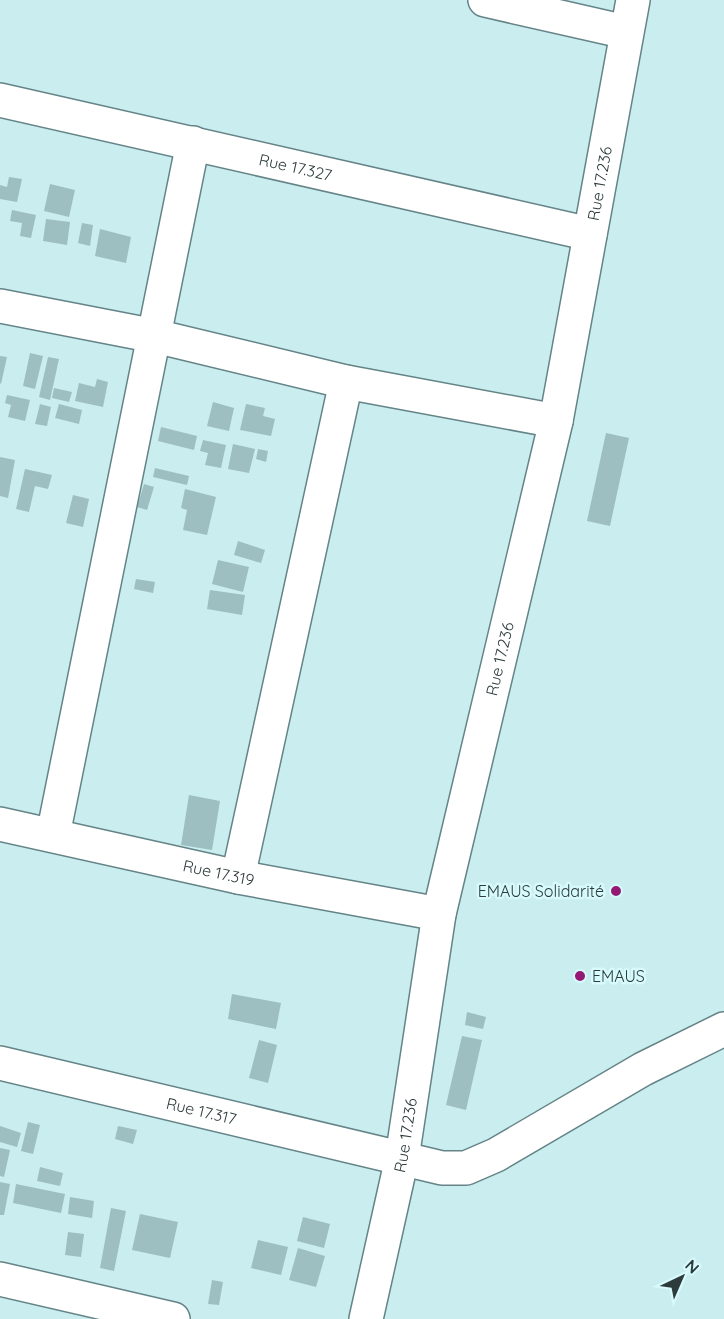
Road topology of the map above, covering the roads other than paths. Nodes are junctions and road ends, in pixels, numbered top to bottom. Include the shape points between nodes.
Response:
1 (485, 0) edge
2 (633, 0) edge
3 (626, 32) junction
4 (0, 100) edge
5 (193, 143) junction
6 (590, 234) junction
7 (0, 306) edge
8 (155, 336) junction
9 (346, 382) junction
10 (556, 421) junction
11 (0, 824) edge
12 (53, 835) junction
13 (238, 877) junction
14 (439, 914) junction
15 (724, 1029) edge
16 (0, 1063) edge
17 (402, 1158) junction
18 (0, 1279) edge
19 (164, 1318) edge
20 (366, 1319) edge

1 - 3 street
2 - 3 street, Rue 17.236
3 - 6 street, Rue 17.236
4 - 5 street, Rue 17.327
5 - 6 street, Rue 17.327
5 - 8 street
6 - 10 street, Rue 17.236
7 - 8 street
8 - 9 street
8 - 12 street
9 - 10 street
9 - 13 street
10 - 14 street, Rue 17.236
11 - 12 street, Rue 17.319
12 - 13 street, Rue 17.319
13 - 14 street, Rue 17.319
14 - 17 street, Rue 17.236
15 - 17 street, Rue 17.317 via 466,1168 442,1168
16 - 17 street, Rue 17.317
17 - 20 street, Rue 17.236
18 - 19 street

